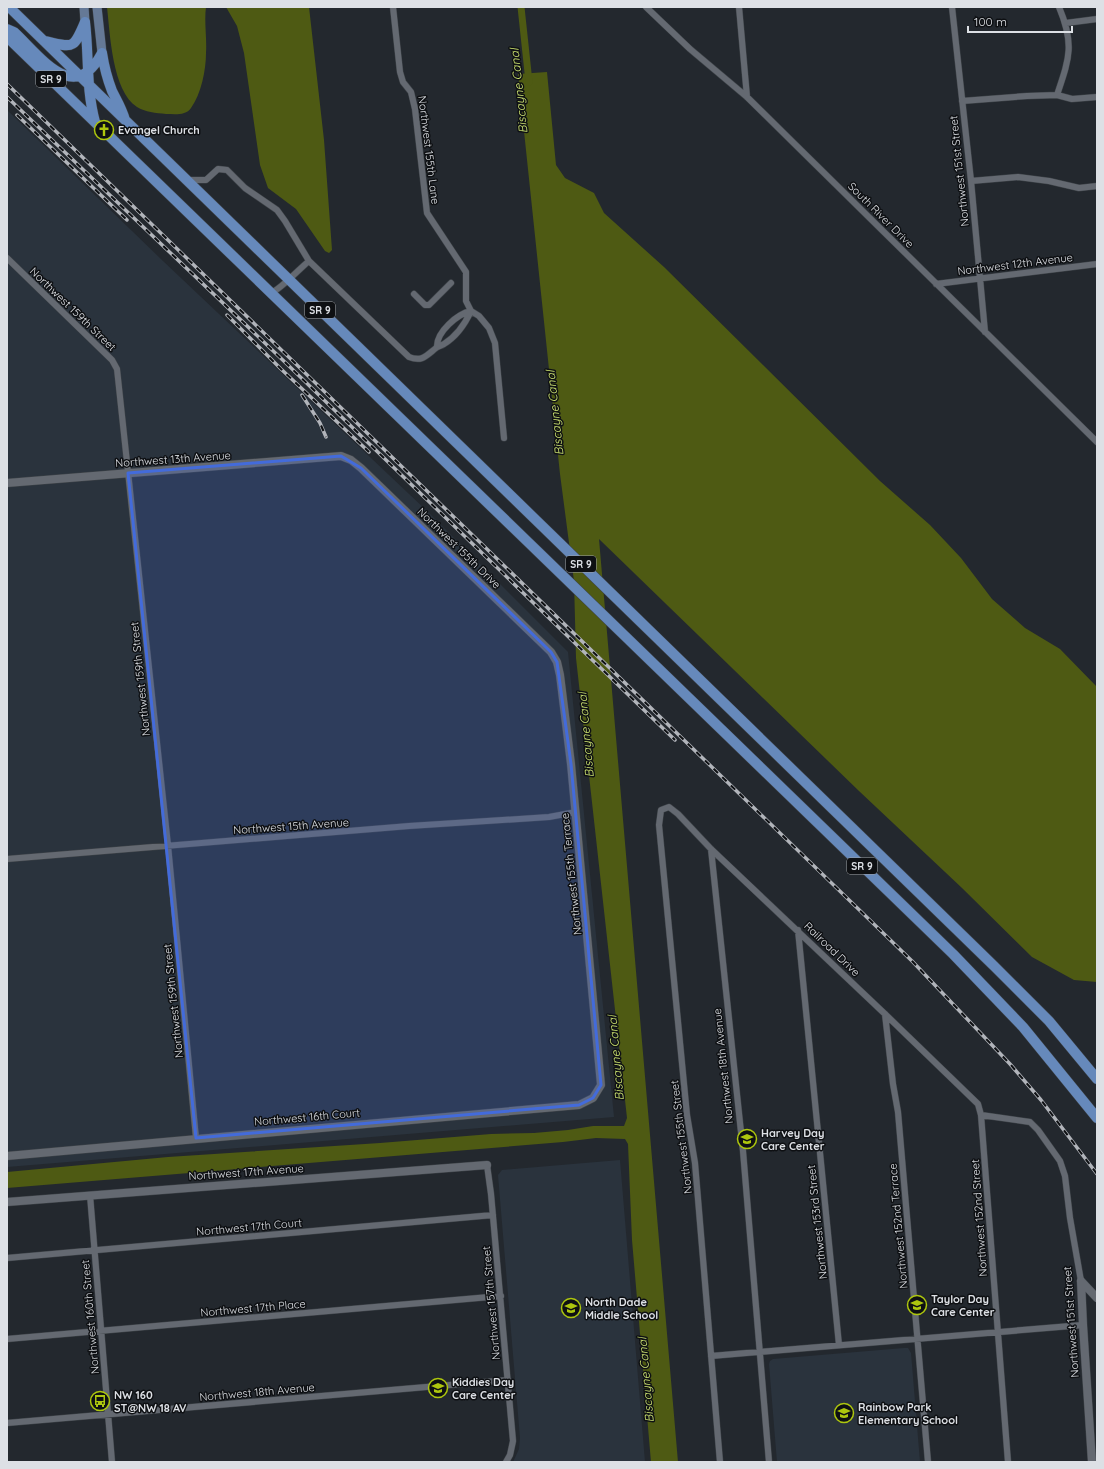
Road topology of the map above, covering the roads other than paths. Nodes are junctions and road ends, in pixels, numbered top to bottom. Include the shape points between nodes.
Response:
1 (10, 7) edge
2 (84, 7) edge
3 (97, 7) edge
4 (394, 7) edge
5 (646, 7) edge
6 (739, 7) edge
7 (952, 7) edge
8 (1059, 7) edge
9 (1097, 19) edge
10 (85, 22) junction
11 (1066, 23) junction
12 (7, 29) edge
13 (7, 36) edge
14 (44, 42) junction
15 (102, 53) junction
16 (85, 75) junction
17 (89, 86) junction
18 (1057, 95) junction
19 (747, 97) junction
20 (1097, 97) edge
21 (962, 101) junction
22 (125, 120) junction
23 (95, 122) junction
24 (186, 180) junction
25 (971, 181) junction
26 (1097, 186) edge
27 (9, 260) edge
28 (309, 261) junction
29 (1096, 265) edge
30 (288, 278) junction
31 (981, 278) junction
32 (450, 283) dead end
33 (936, 284) junction
34 (271, 293) junction
35 (414, 294) dead end
36 (471, 311) junction
37 (985, 332) junction
38 (437, 346) junction
39 (504, 438) dead end
40 (1097, 442) edge
41 (341, 456) joint
42 (128, 474) junction
43 (7, 483) edge
44 (556, 662) joint
45 (661, 810) joint
46 (576, 812) junction
47 (168, 845) junction
48 (711, 849) junction
49 (7, 859) edge
50 (798, 930) junction
51 (885, 1014) junction
52 (1097, 1079) edge
53 (601, 1085) joint
54 (981, 1115) junction
55 (1097, 1118) edge
56 (196, 1138) junction
57 (7, 1156) edge
58 (487, 1165) joint
59 (90, 1195) junction
60 (7, 1202) edge
61 (493, 1215) junction
62 (94, 1251) junction
63 (7, 1258) edge
64 (1082, 1281) junction
65 (501, 1296) junction
66 (1097, 1298) edge
67 (1083, 1325) junction
68 (998, 1331) junction
69 (101, 1332) junction
70 (917, 1338) junction
71 (7, 1340) edge
72 (839, 1345) junction
73 (760, 1352) junction
74 (711, 1356) junction
75 (508, 1380) junction
76 (108, 1414) junction
77 (7, 1423) edge
78 (112, 1462) edge
79 (506, 1462) edge
80 (720, 1462) edge
81 (768, 1462) edge
82 (928, 1462) edge
83 (1008, 1462) edge
84 (1092, 1462) edge

1 - 14 main road, SR 9
2 - 10 main road
3 - 15 main road
4 - 36 street, Northwest 155th Lane via 400,72 403,82 411,92 415,109 427,213 466,272 466,301
5 - 19 street, South River Drive via 690,49
6 - 19 street
7 - 21 street, Northwest 151st Street
8 - 11 street
9 - 11 street
10 - 14 main road via 78,39 72,45
10 - 16 main road
11 - 18 street via 1069,60
12 - 16 main road via 14,32 60,74 71,78
13 - 23 main road, SR 9
14 - 16 main road, SR 9
15 - 16 main road via 95,66
15 - 22 main road via 105,71 112,91 122,107
16 - 17 main road
17 - 22 main road, SR 9
17 - 23 main road
18 - 20 street via 1072,99
18 - 21 street
19 - 33 street, South River Drive
21 - 25 street, Northwest 151st Street
22 - 24 main road, SR 9
23 - 34 main road, SR 9
24 - 28 street via 206,180 218,169 227,170 245,188 277,210
24 - 30 main road, SR 9
25 - 26 street via 1018,177 1079,188
25 - 31 street, Northwest 151st Street
27 - 42 street, Northwest 159th Street via 112,360 117,369
28 - 30 street
28 - 38 street via 409,357 424,359
29 - 31 street, Northwest 12th Avenue
30 - 34 street via 278,290
30 - 52 main road, SR 9 via 994,966 1049,1021
31 - 33 street, Northwest 12th Avenue
31 - 37 street, Northwest 151st Street
32 - 35 street via 428,305
33 - 37 street, South River Drive
34 - 55 main road, SR 9 via 953,954 1023,1027
36 - 38 street via 462,328 443,345
36 - 38 street via 462,313 445,330 437,340
36 - 39 street via 489,328 495,343
37 - 40 street, South River Drive
41 - 42 street, Northwest 13th Avenue
41 - 44 street, Northwest 155th Drive via 361,468 551,652
42 - 43 street, Northwest 13th Avenue
42 - 47 street, Northwest 159th Street
44 - 46 street, Northwest 155th Terrace via 560,675
45 - 48 street, Railroad Drive via 669,807 678,814
45 - 74 street, Northwest 155th Street via 659,825 687,1114 695,1163
46 - 47 street, Northwest 15th Avenue via 550,817
46 - 53 street, Northwest 155th Terrace
47 - 49 street, Northwest 15th Avenue
47 - 56 street, Northwest 159th Street
48 - 50 street, Railroad Drive
48 - 73 street, Northwest 18th Avenue via 743,1151
50 - 51 street, Railroad Drive
50 - 72 street, Northwest 153rd Street
51 - 54 street, Railroad Drive via 978,1104
51 - 70 street, Northwest 152nd Terrace via 898,1112
53 - 56 street, Northwest 16th Court via 593,1098 579,1105
54 - 64 street, Northwest 151st Street via 1030,1122 1060,1161 1065,1176
54 - 68 street, Northwest 152nd Street
56 - 57 street, Northwest 16th Court
58 - 59 street, Northwest 17th Avenue
58 - 61 street, Northwest 157th Street
59 - 60 street, Northwest 17th Avenue
59 - 62 street, Northwest 160th Street
61 - 62 street, Northwest 17th Court
61 - 65 street, Northwest 157th Street
62 - 63 street, Northwest 17th Court
62 - 69 street, Northwest 160th Street
64 - 66 street
64 - 67 street, Northwest 151st Street
65 - 69 street, Northwest 17th Place
65 - 75 street, Northwest 157th Street
67 - 68 street
67 - 84 street, Northwest 151st Street
68 - 70 street
68 - 83 street, Northwest 152nd Street
69 - 71 street, Northwest 17th Place
69 - 76 street, Northwest 160th Street
70 - 72 street
70 - 82 street, Northwest 152nd Terrace
72 - 73 street
73 - 74 street
73 - 81 street, Northwest 18th Avenue
74 - 80 street, Northwest 155th Street
75 - 76 street, Northwest 18th Avenue
75 - 79 street, Northwest 157th Street via 513,1441
76 - 77 street, Northwest 18th Avenue
76 - 78 street, Northwest 160th Street

